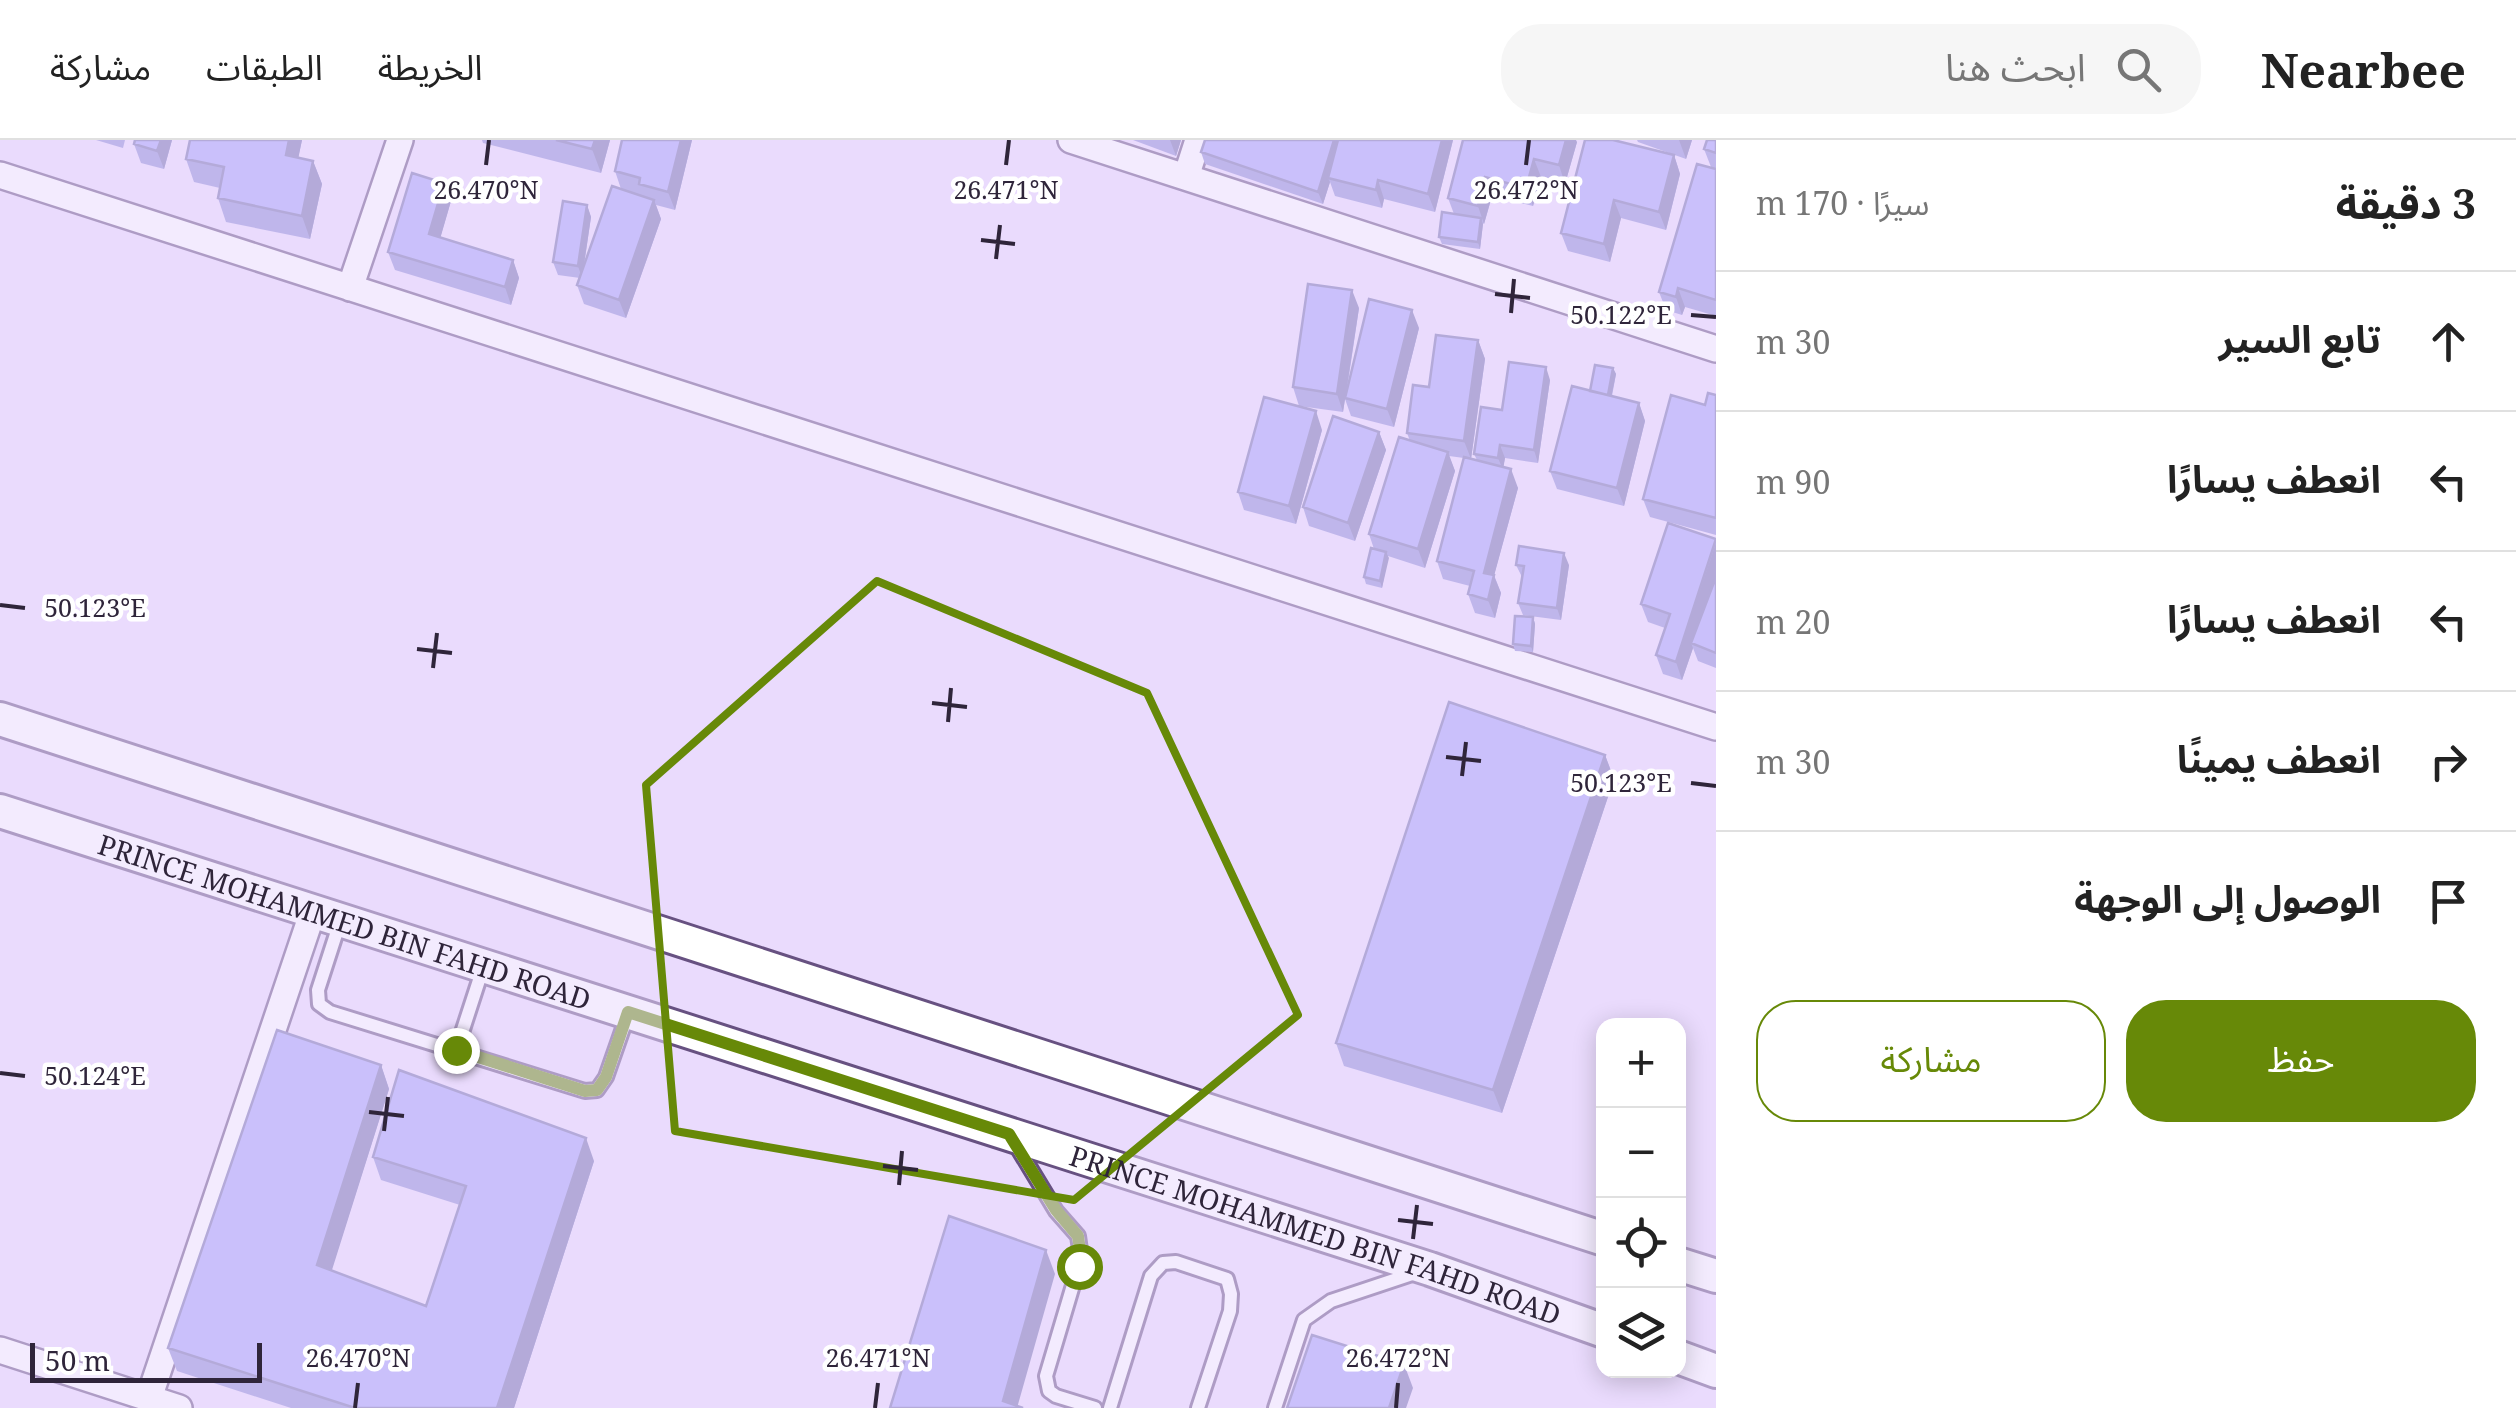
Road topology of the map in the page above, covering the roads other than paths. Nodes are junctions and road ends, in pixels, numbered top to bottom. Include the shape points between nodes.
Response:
1 (400, 140) edge
2 (1070, 140) edge
3 (1198, 140) edge
4 (0, 176) edge
5 (1186, 178) junction
6 (350, 288) junction
7 (1716, 349) edge
8 (0, 720) edge
9 (1716, 727) edge
10 (0, 811) edge
11 (327, 916) junction
12 (484, 966) junction
13 (628, 1012) junction
14 (456, 1050) junction
15 (1009, 1134) junction
16 (1596, 1236) edge
17 (1686, 1267) edge
18 (1430, 1268) junction
19 (1716, 1276) edge
20 (1596, 1328) edge
21 (0, 1352) edge
22 (149, 1398) junction
23 (178, 1408) edge
24 (1095, 1408) edge
25 (1110, 1408) edge
26 (1198, 1408) edge
27 (1275, 1408) edge

1 - 6 street
2 - 5 street
3 - 5 street
4 - 6 street
5 - 7 street
6 - 9 street
8 - 16 street
10 - 11 street, PRINCE MOHAMMED BIN FAHD ROAD
11 - 12 street, PRINCE MOHAMMED BIN FAHD ROAD
11 - 14 lane via 319,1004
11 - 22 street
12 - 13 street, PRINCE MOHAMMED BIN FAHD ROAD
12 - 14 lane
13 - 14 lane via 597,1090
13 - 15 street, PRINCE MOHAMMED BIN FAHD ROAD
15 - 18 street, PRINCE MOHAMMED BIN FAHD ROAD
15 - 24 lane via 1078,1236 1079,1266 1046,1376 1049,1392
17 - 19 street
18 - 20 street, PRINCE MOHAMMED BIN FAHD ROAD
18 - 27 lane via 1332,1301 1304,1320
21 - 22 street
22 - 23 street
25 - 26 lane via 1151,1276 1163,1262 1227,1279 1231,1294

